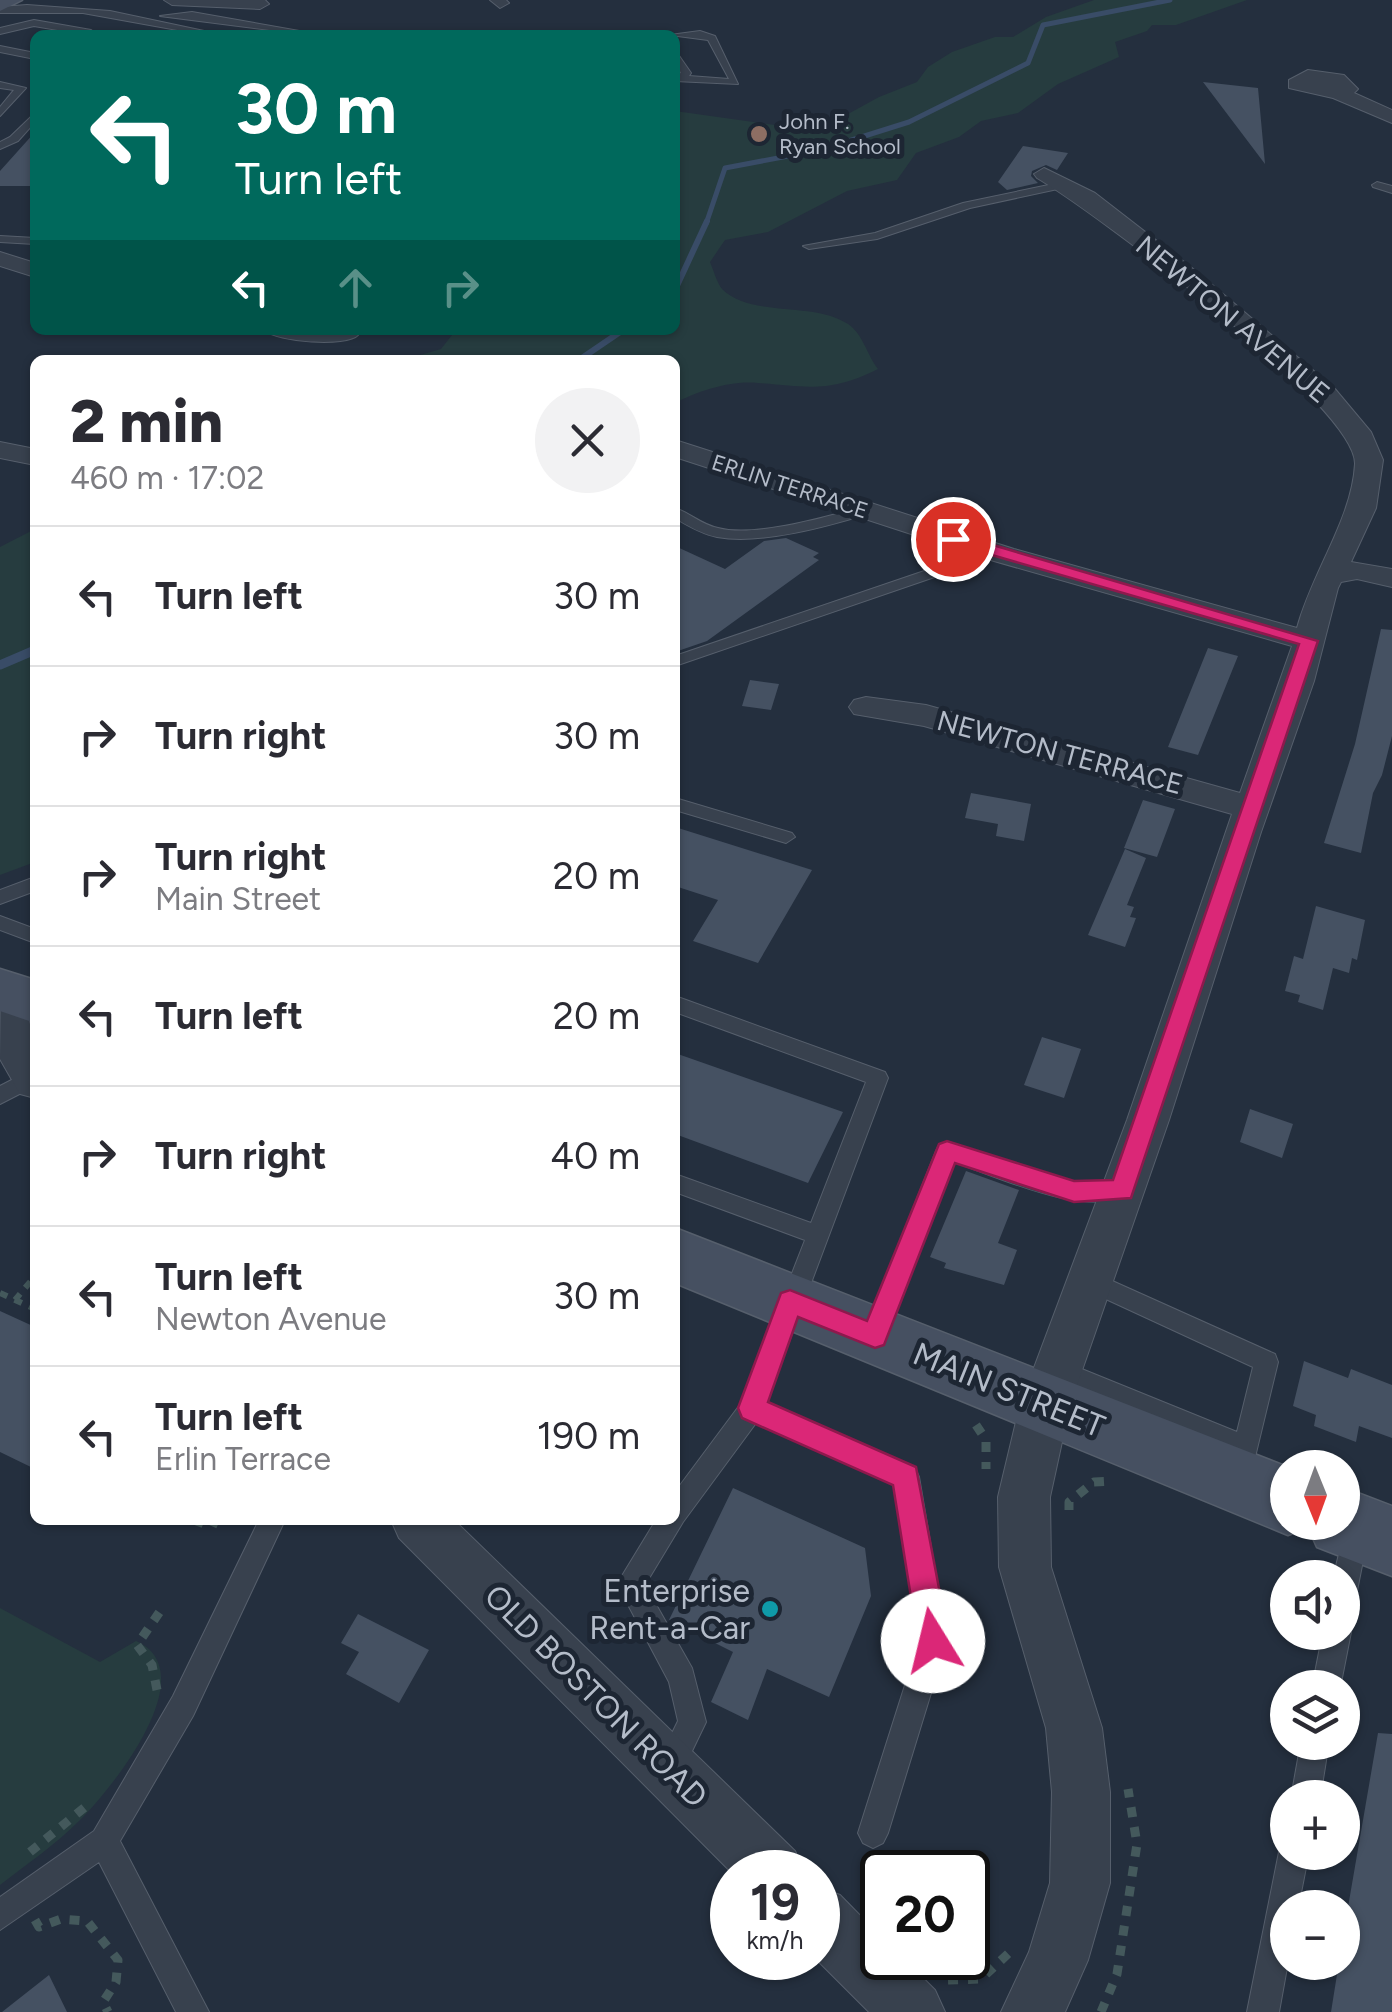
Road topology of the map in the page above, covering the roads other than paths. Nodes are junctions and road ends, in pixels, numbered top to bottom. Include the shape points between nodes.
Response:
1 (10, 0) edge
2 (172, 0) edge
3 (260, 4) dead end
4 (0, 11) edge
5 (137, 18) junction
6 (227, 20) junction
7 (62, 27) junction
8 (116, 28) dead end
9 (54, 30) edge
10 (76, 30) edge
11 (194, 30) edge
12 (208, 30) edge
13 (279, 30) edge
14 (0, 32) edge
15 (680, 35) edge
16 (20, 44) dead end
17 (2, 53) edge
18 (30, 64) edge
19 (0, 72) edge
20 (30, 79) edge
21 (680, 79) edge
22 (0, 85) edge
23 (1337, 93) dead end
24 (0, 113) edge
25 (1392, 117) edge
26 (30, 121) edge
27 (0, 146) edge
28 (1053, 179) joint
29 (1377, 185) dead end
30 (1392, 190) edge
31 (0, 239) edge
32 (30, 241) edge
33 (809, 246) dead end
34 (0, 258) edge
35 (30, 268) edge
36 (334, 335) edge
37 (346, 336) dead end
38 (0, 450) edge
39 (680, 454) edge
40 (30, 456) edge
41 (866, 510) junction
42 (680, 514) edge
43 (977, 546) junction
44 (1333, 574) junction
45 (1392, 578) edge
46 (1309, 641) junction
47 (680, 659) edge
48 (866, 708) dead end
49 (680, 805) edge
50 (1252, 808) junction
51 (786, 837) dead end
52 (30, 886) edge
53 (0, 897) edge
54 (0, 922) edge
55 (30, 934) edge
56 (0, 989) edge
57 (30, 1000) edge
58 (680, 1006) edge
59 (22, 1086) edge
60 (680, 1185) edge
61 (1122, 1190) junction
62 (817, 1234) junction
63 (680, 1257) edge
64 (1090, 1281) junction
65 (790, 1302) junction
66 (875, 1336) junction
67 (1051, 1388) junction
68 (752, 1408) junction
69 (1257, 1477) edge
70 (680, 1506) edge
71 (270, 1525) edge
72 (422, 1525) edge
73 (668, 1525) edge
74 (1364, 1530) edge
75 (1355, 1560) edge
76 (669, 1767) junction
77 (873, 1832) dead end
78 (104, 1841) junction
79 (752, 1850) edge
80 (1291, 1870) edge
81 (0, 1915) edge
82 (840, 1938) edge
83 (910, 2009) edge
84 (193, 2012) edge
85 (1033, 2012) edge
86 (1264, 2012) edge

1 - 4 main road
2 - 3 street
4 - 5 lane via 52,8
4 - 8 lane
5 - 6 lane
5 - 11 lane
6 - 12 lane
6 - 13 lane
7 - 9 lane
7 - 10 lane
7 - 14 lane via 34,23
15 - 21 lane via 712,38 735,82
16 - 17 lane
17 - 18 lane
19 - 20 lane
22 - 24 lane via 22,88
23 - 25 street
26 - 27 lane
28 - 33 lane via 877,236
28 - 44 street, NEWTON AVENUE via 1189,277 1326,395 1361,438 1369,460 1367,486
29 - 30 lane
31 - 32 lane
34 - 35 street
36 - 37 street
38 - 40 street
39 - 41 street, ERLIN TERRACE
41 - 42 lane via 749,533 717,533
41 - 43 street, ERLIN TERRACE
43 - 46 street, ERLIN TERRACE
43 - 47 lane via 947,568
44 - 45 street via 1357,570
44 - 46 street, NEWTON AVENUE
46 - 50 street, NEWTON AVENUE
48 - 50 street, NEWTON TERRACE via 926,716
49 - 51 lane
50 - 61 street, NEWTON AVENUE
52 - 53 lane
54 - 55 lane
56 - 57 main road
56 - 59 street
58 - 62 lane via 878,1078
60 - 62 lane
61 - 64 street, NEWTON AVENUE
61 - 66 lane via 1074,1192 947,1151
62 - 65 lane
63 - 65 main road, MAIN STREET
64 - 67 street, NEWTON AVENUE
64 - 69 lane via 1266,1362
65 - 66 main road, MAIN STREET
65 - 68 lane
66 - 67 main road, MAIN STREET via 961,1371
67 - 69 main road, MAIN STREET
67 - 85 street, NEWTON AVENUE via 1024,1497 1025,1567 1074,1728 1080,1883
68 - 70 lane
68 - 77 lane via 906,1477 933,1641
71 - 78 lane via 183,1706
72 - 76 street, OLD BOSTON ROAD
73 - 76 lane via 630,1584 682,1678 692,1722
74 - 75 lane
76 - 79 street, OLD BOSTON ROAD
78 - 81 lane
78 - 84 lane
80 - 86 lane
82 - 83 street

